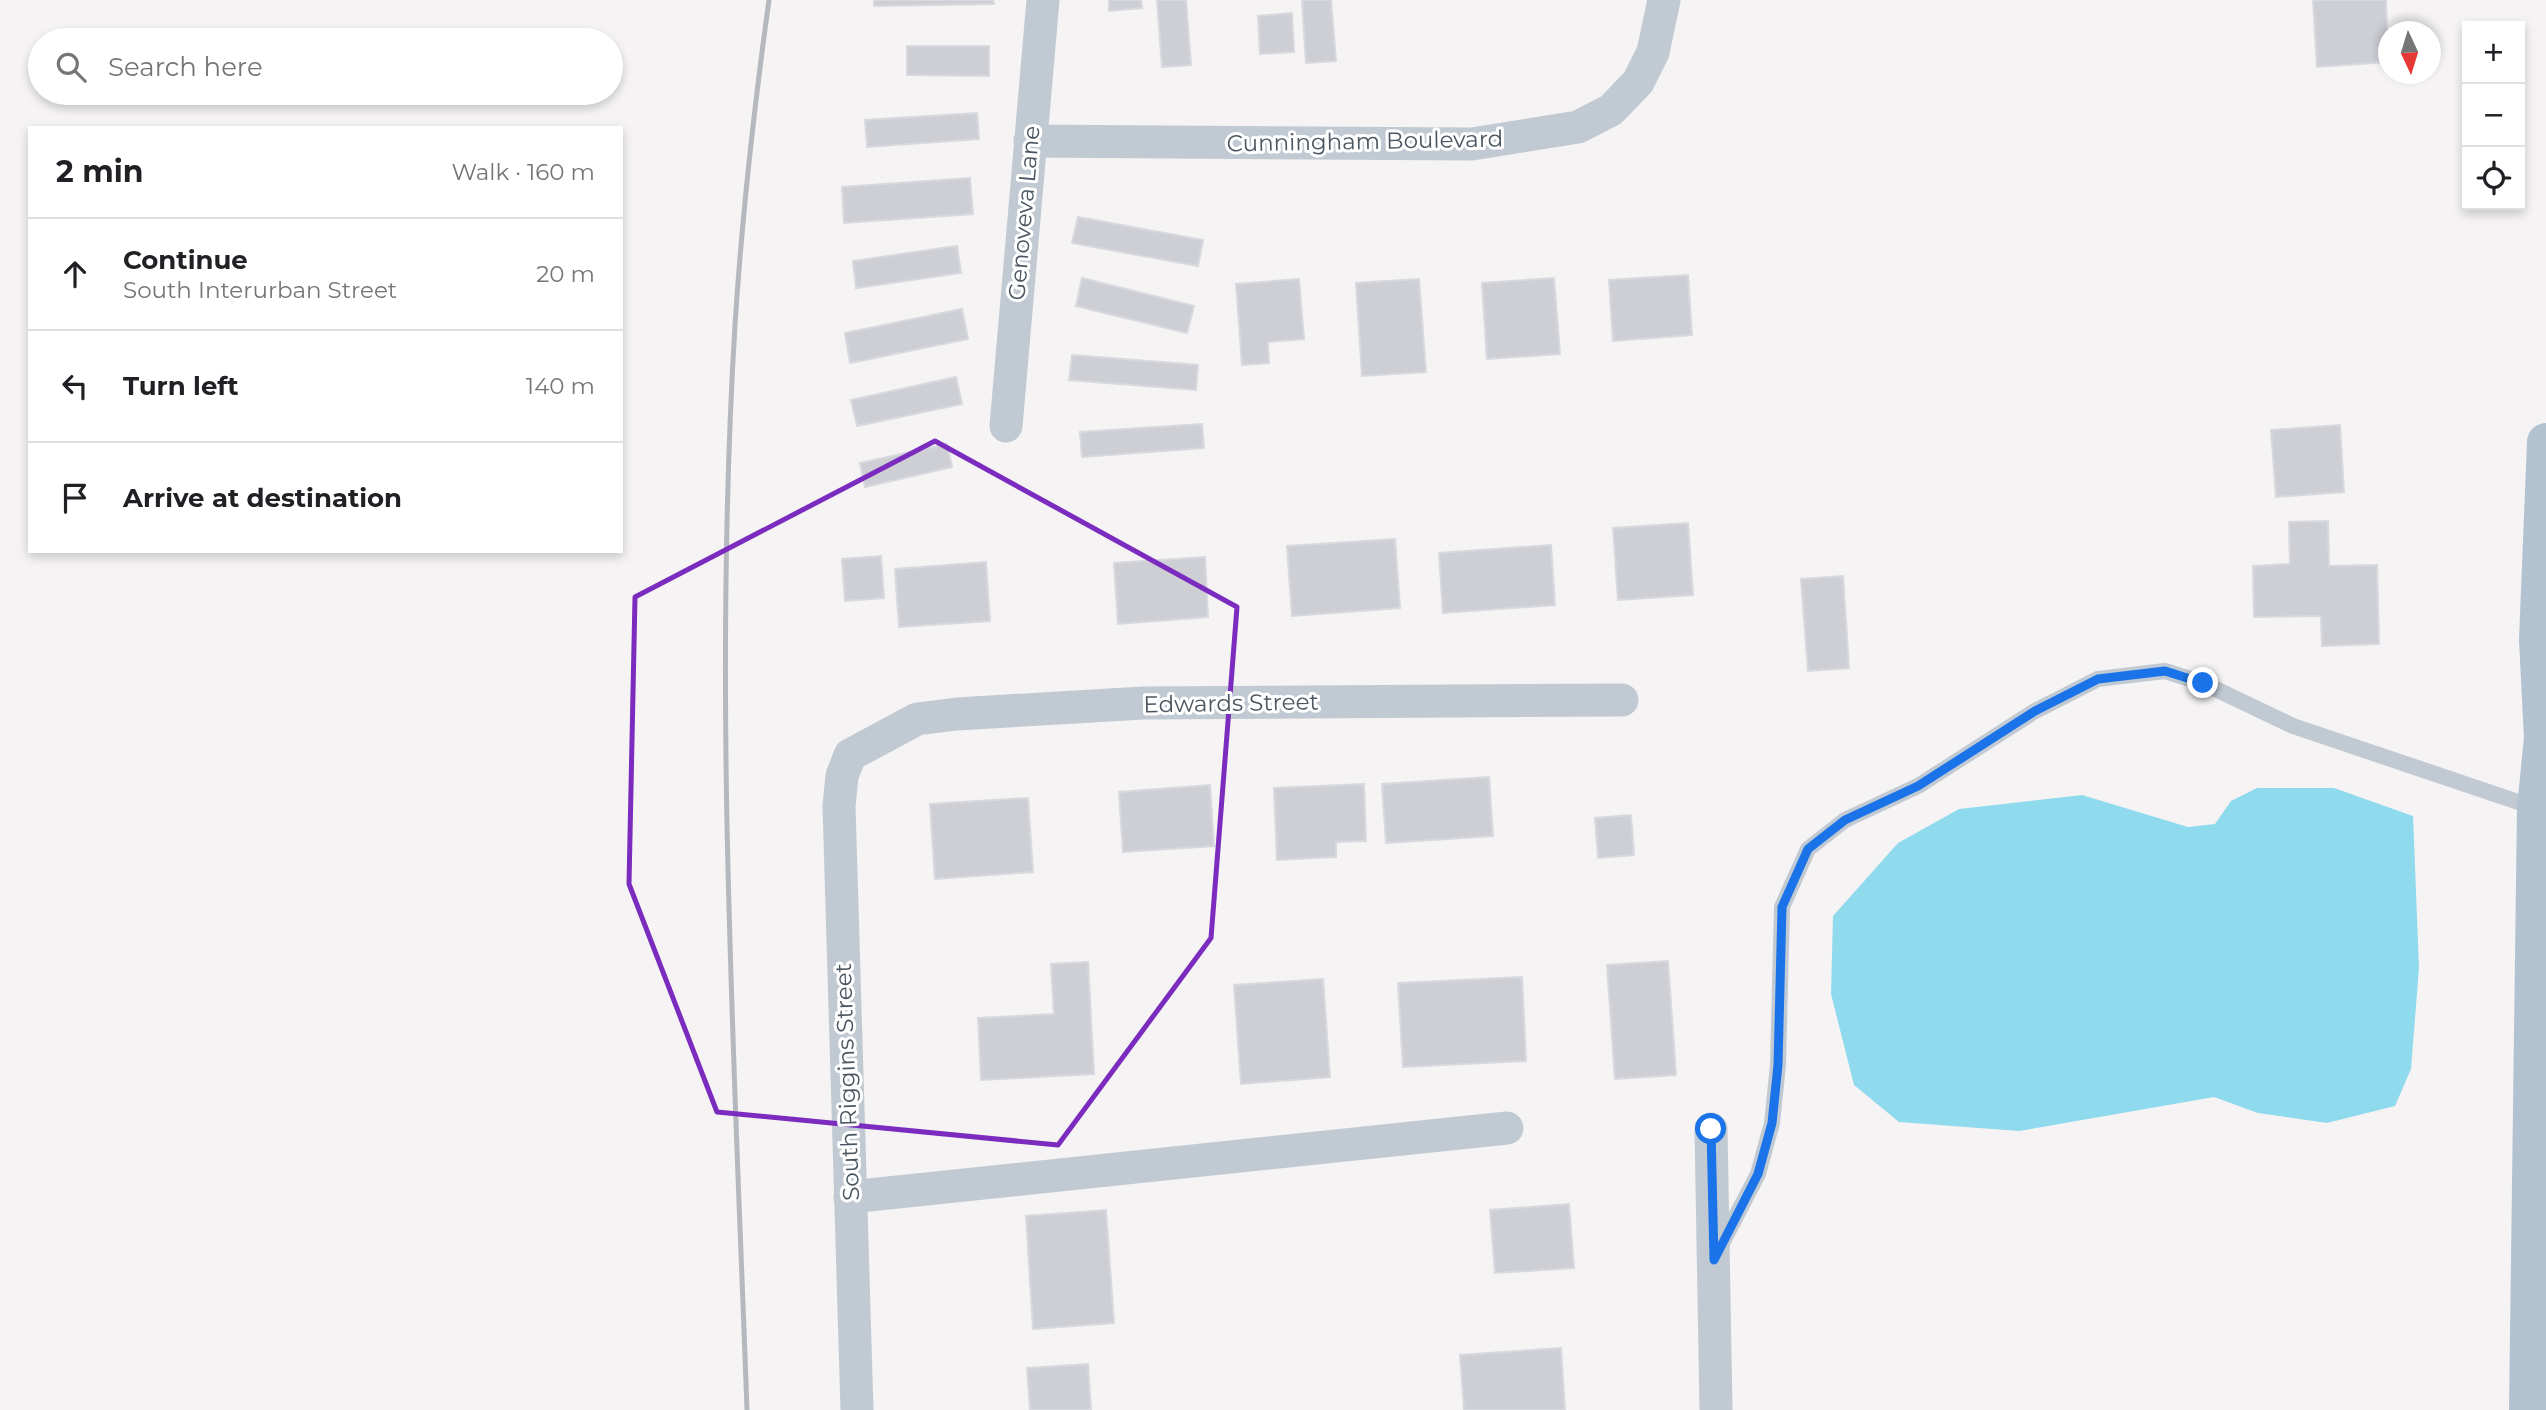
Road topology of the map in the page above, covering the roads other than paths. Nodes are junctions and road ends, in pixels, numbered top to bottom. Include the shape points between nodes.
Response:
1 (1043, 0) edge
2 (1664, 0) edge
3 (1030, 141) junction
4 (1006, 426) dead end
5 (2546, 442) edge
6 (2542, 640) edge
7 (1622, 700) dead end
8 (2544, 738) edge
9 (849, 755) joint
10 (2536, 808) junction
11 (2541, 903) edge
12 (1507, 1128) dead end
13 (1711, 1129) dead end
14 (850, 1197) junction
15 (1714, 1260) junction
16 (857, 1410) edge
17 (1716, 1410) edge
18 (2528, 1410) edge

1 - 3 street, Genoveva Lane
2 - 3 street, Cunningham Boulevard via 1653,52 1638,82 1611,110 1577,127 1472,144
3 - 4 street, Genoveva Lane
5 - 6 main road
6 - 8 main road
7 - 9 street, Edwards Street via 1143,704 957,714 917,719
8 - 10 main road
9 - 14 street, South Riggins Street via 839,806
10 - 11 main road
10 - 15 lane via 2293,726 2203,683 2165,671 2098,679 2035,711 1918,786 1845,820 1808,849 1782,907 1772,1123 1758,1174
11 - 18 main road
12 - 14 street
13 - 15 street
14 - 16 street, South Riggins Street
15 - 17 street

